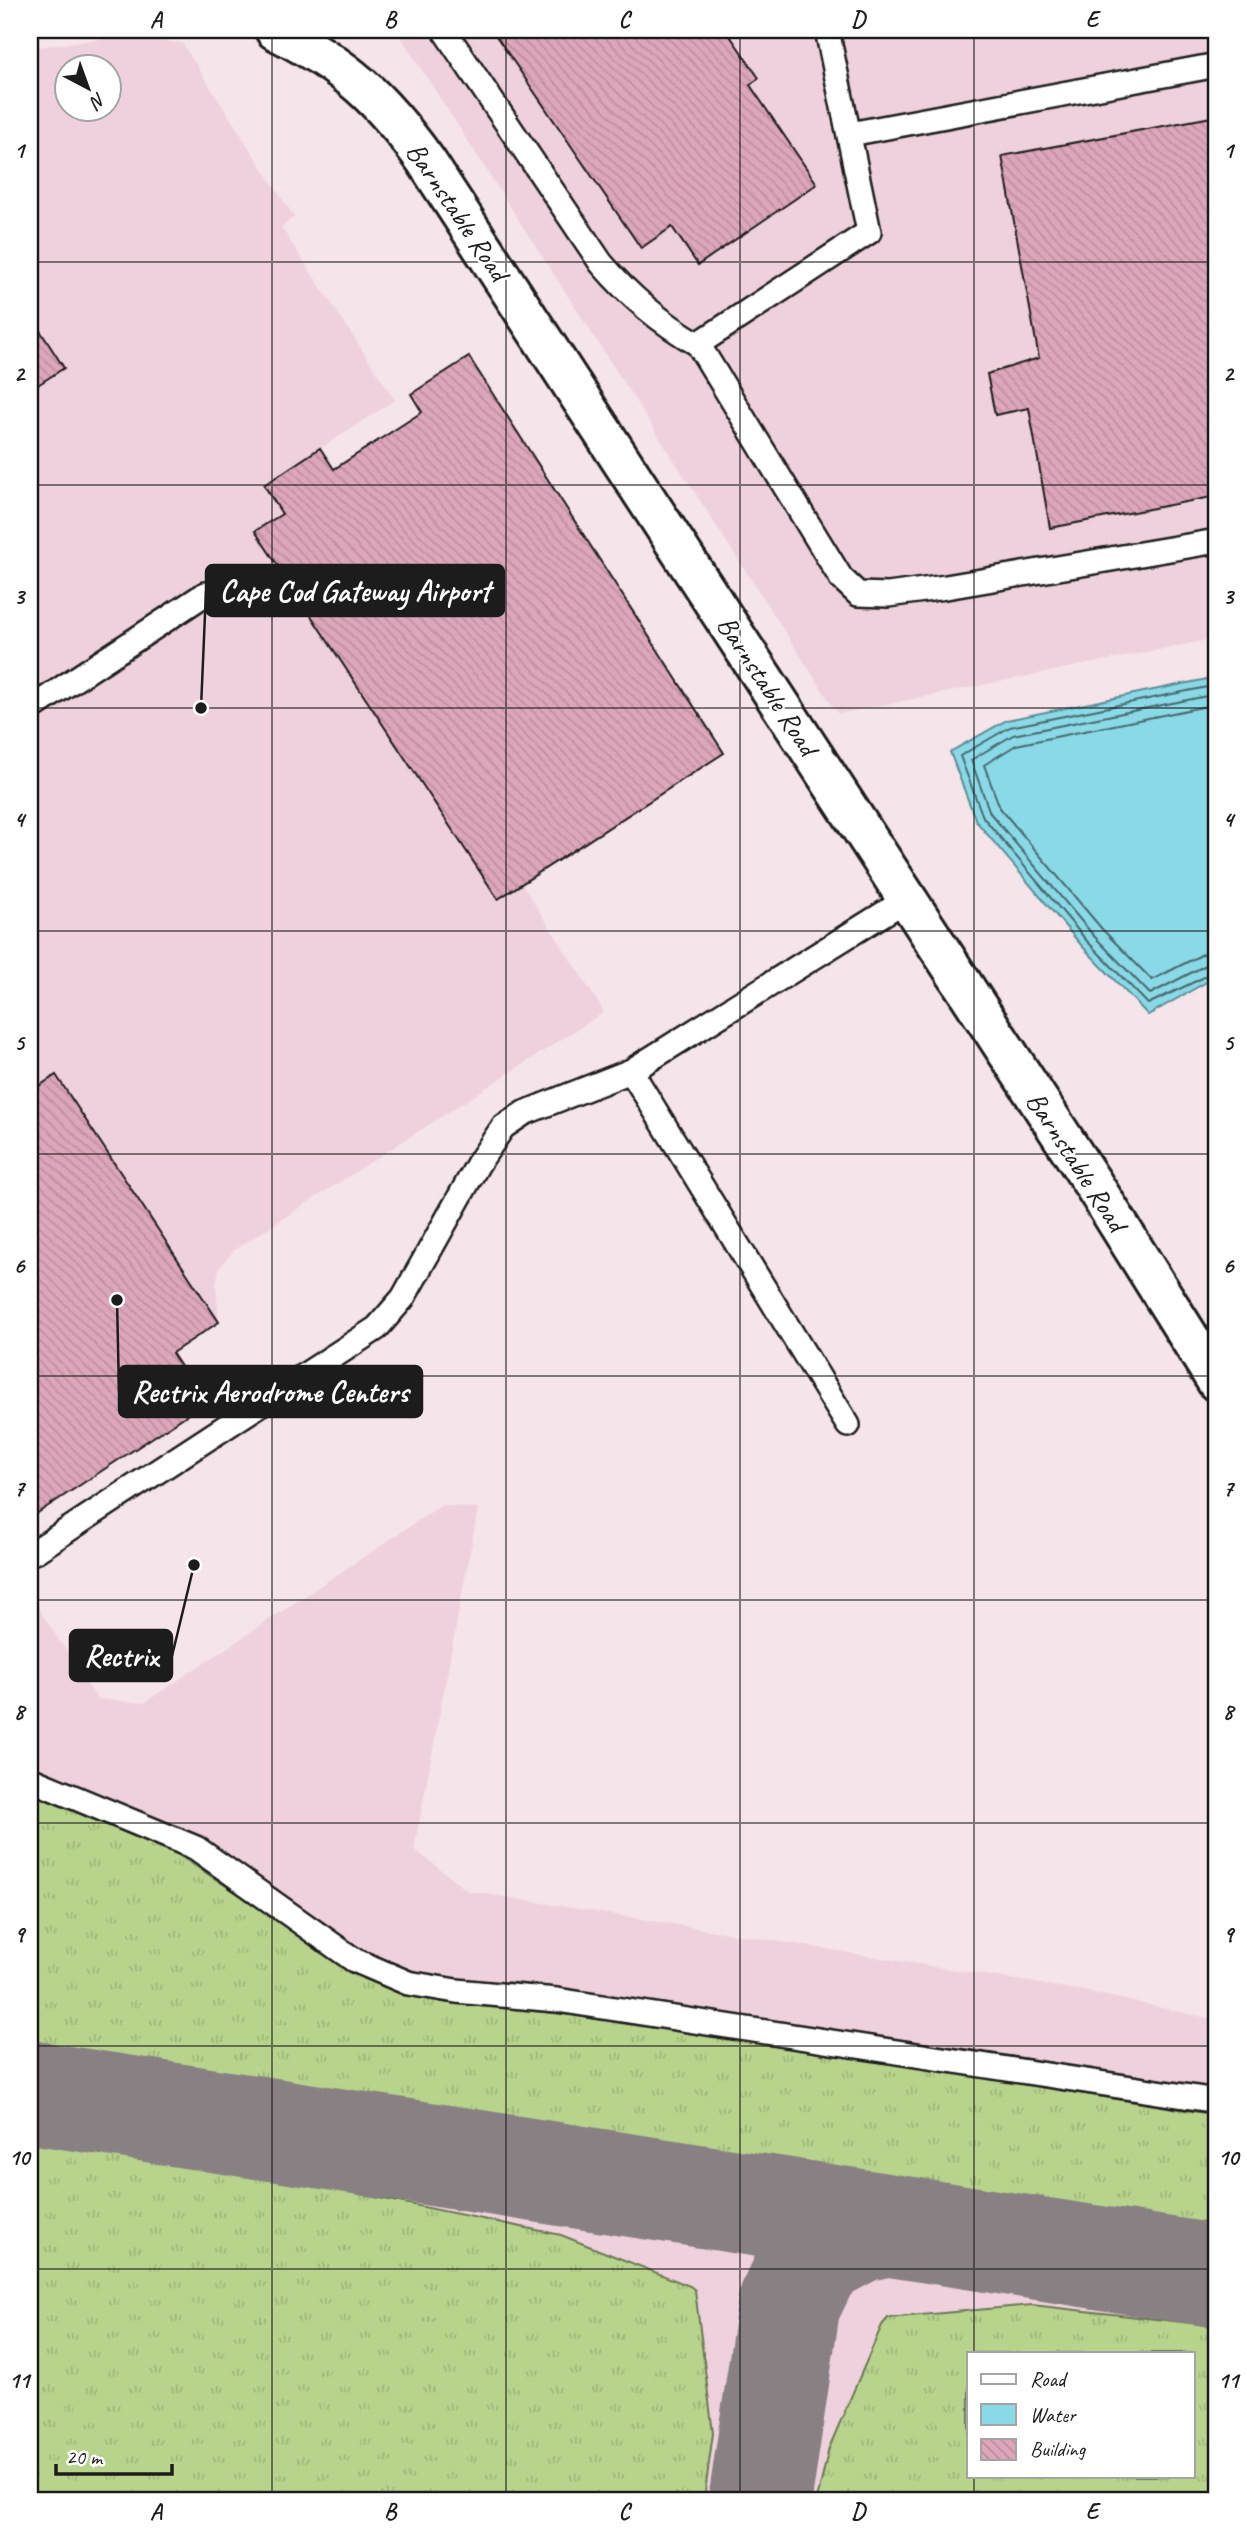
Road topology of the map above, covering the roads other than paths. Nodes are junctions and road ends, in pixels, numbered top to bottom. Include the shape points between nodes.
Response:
1 (275, 30) edge
2 (444, 30) edge
3 (827, 30) edge
4 (1217, 65) edge
5 (850, 134) junction
6 (698, 344) junction
7 (1217, 541) edge
8 (205, 594) dead end
9 (30, 709) edge
10 (907, 899) junction
11 (631, 1071) junction
12 (1217, 1382) edge
13 (848, 1424) dead end
14 (34, 1552) dead end
15 (30, 1779) edge
16 (1217, 2101) edge

1 - 10 street, Barnstable Road via 319,53 367,89 420,152
2 - 6 lane via 601,263 666,326
3 - 5 lane
4 - 5 lane
5 - 6 lane via 869,232
6 - 7 lane via 841,578 858,594 946,587
8 - 9 lane
10 - 11 lane
10 - 12 street, Barnstable Road
11 - 13 lane
11 - 14 lane via 524,1113 503,1127 403,1298 377,1328
15 - 16 lane via 197,1848 354,1960 408,1983 557,2000

